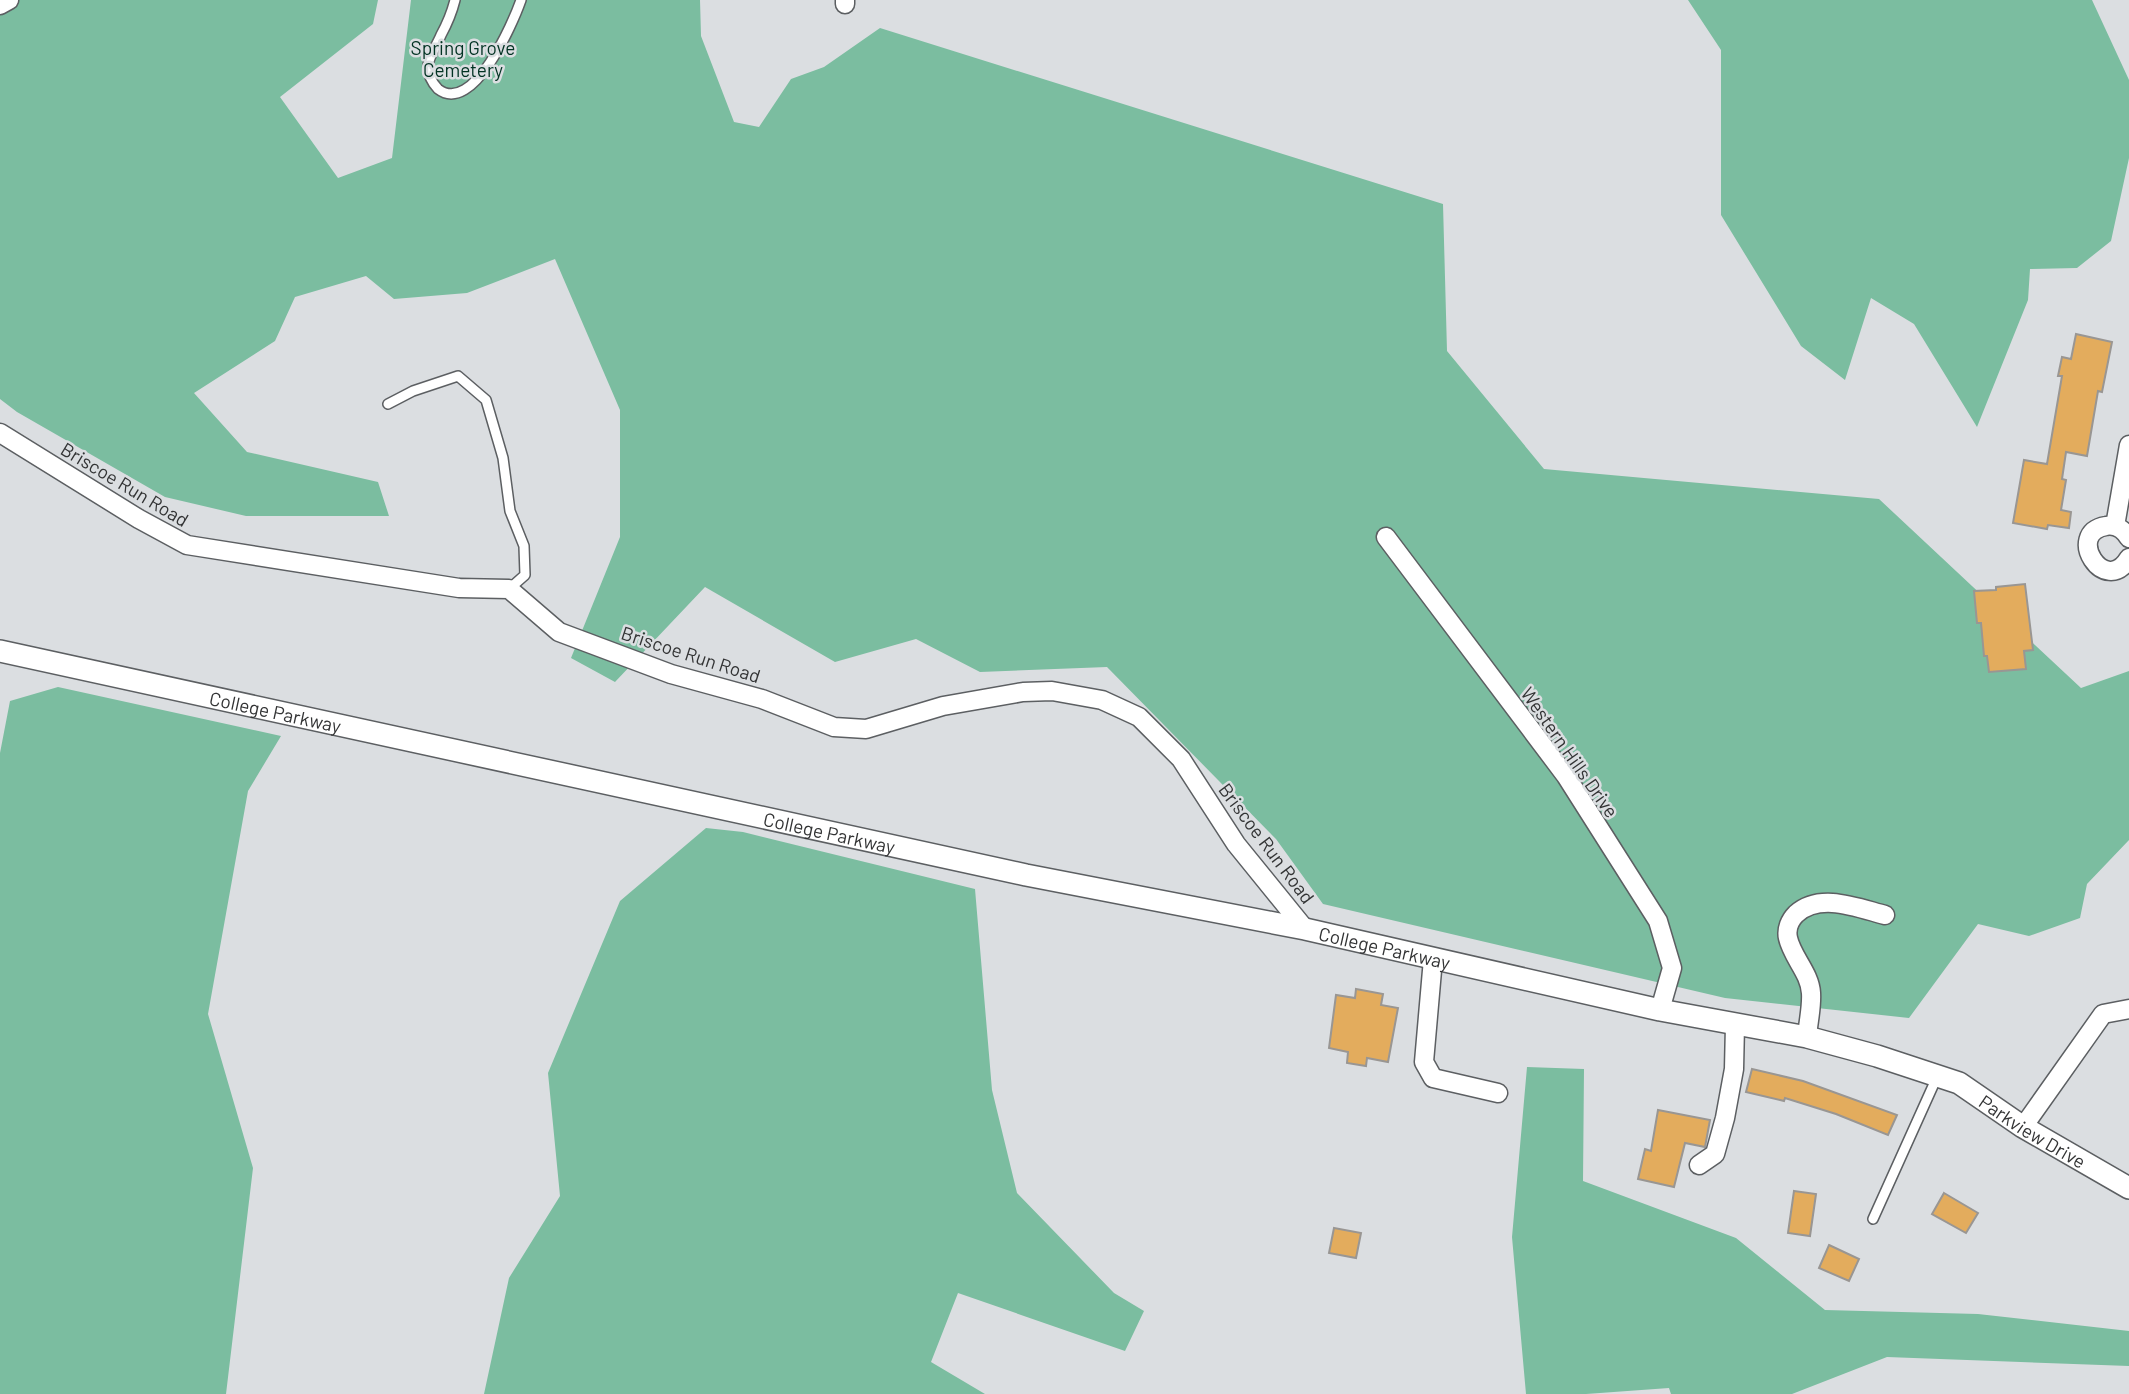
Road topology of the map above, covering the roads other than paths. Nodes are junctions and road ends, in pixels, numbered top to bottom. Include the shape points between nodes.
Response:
1 (9, 0) edge
2 (456, 0) edge
3 (521, 0) edge
4 (0, 5) edge
5 (388, 404) dead end
6 (0, 433) edge
7 (2129, 445) edge
8 (2115, 526) junction
9 (1386, 537) dead end
10 (2129, 538) edge
11 (2129, 558) edge
12 (509, 589) junction
13 (0, 651) edge
14 (1885, 915) dead end
15 (1305, 929) junction
16 (1433, 959) junction
17 (2129, 1009) edge
18 (1660, 1010) junction
19 (1735, 1025) junction
20 (1807, 1037) junction
21 (1937, 1077) junction
22 (1498, 1093) dead end
23 (2023, 1127) junction
24 (1699, 1165) dead end
25 (2129, 1188) edge
26 (1873, 1219) dead end

1 - 4 street
2 - 3 lane via 427,67 440,91 456,93 474,83 490,64
5 - 12 lane via 458,376 486,400 503,458 510,511 524,546 525,575
6 - 12 street, Briscoe Run Road via 187,545 459,588
7 - 8 street
8 - 10 street
8 - 11 street via 2092,535 2088,543 2091,559 2097,566 2113,570
9 - 18 street, Western Hills Drive via 1566,776 1658,921 1672,968
12 - 15 street, Briscoe Run Road via 559,632 671,674 762,699 834,726 866,729 943,706 1023,692 1052,691 1102,700 1139,717 1181,760 1236,844
13 - 15 street, College Parkway via 1026,875
14 - 20 street via 1834,902 1803,909 1793,917 1788,938 1811,992
15 - 16 street, College Parkway
16 - 18 street, College Parkway
16 - 22 street via 1424,1062 1433,1078
17 - 23 street via 2103,1014
18 - 19 street, Parkview Drive
19 - 20 street, Parkview Drive
19 - 24 street via 1734,1069 1715,1154
20 - 21 street, Parkview Drive
21 - 23 street, Parkview Drive via 1959,1083
21 - 26 lane
23 - 25 street, Parkview Drive

